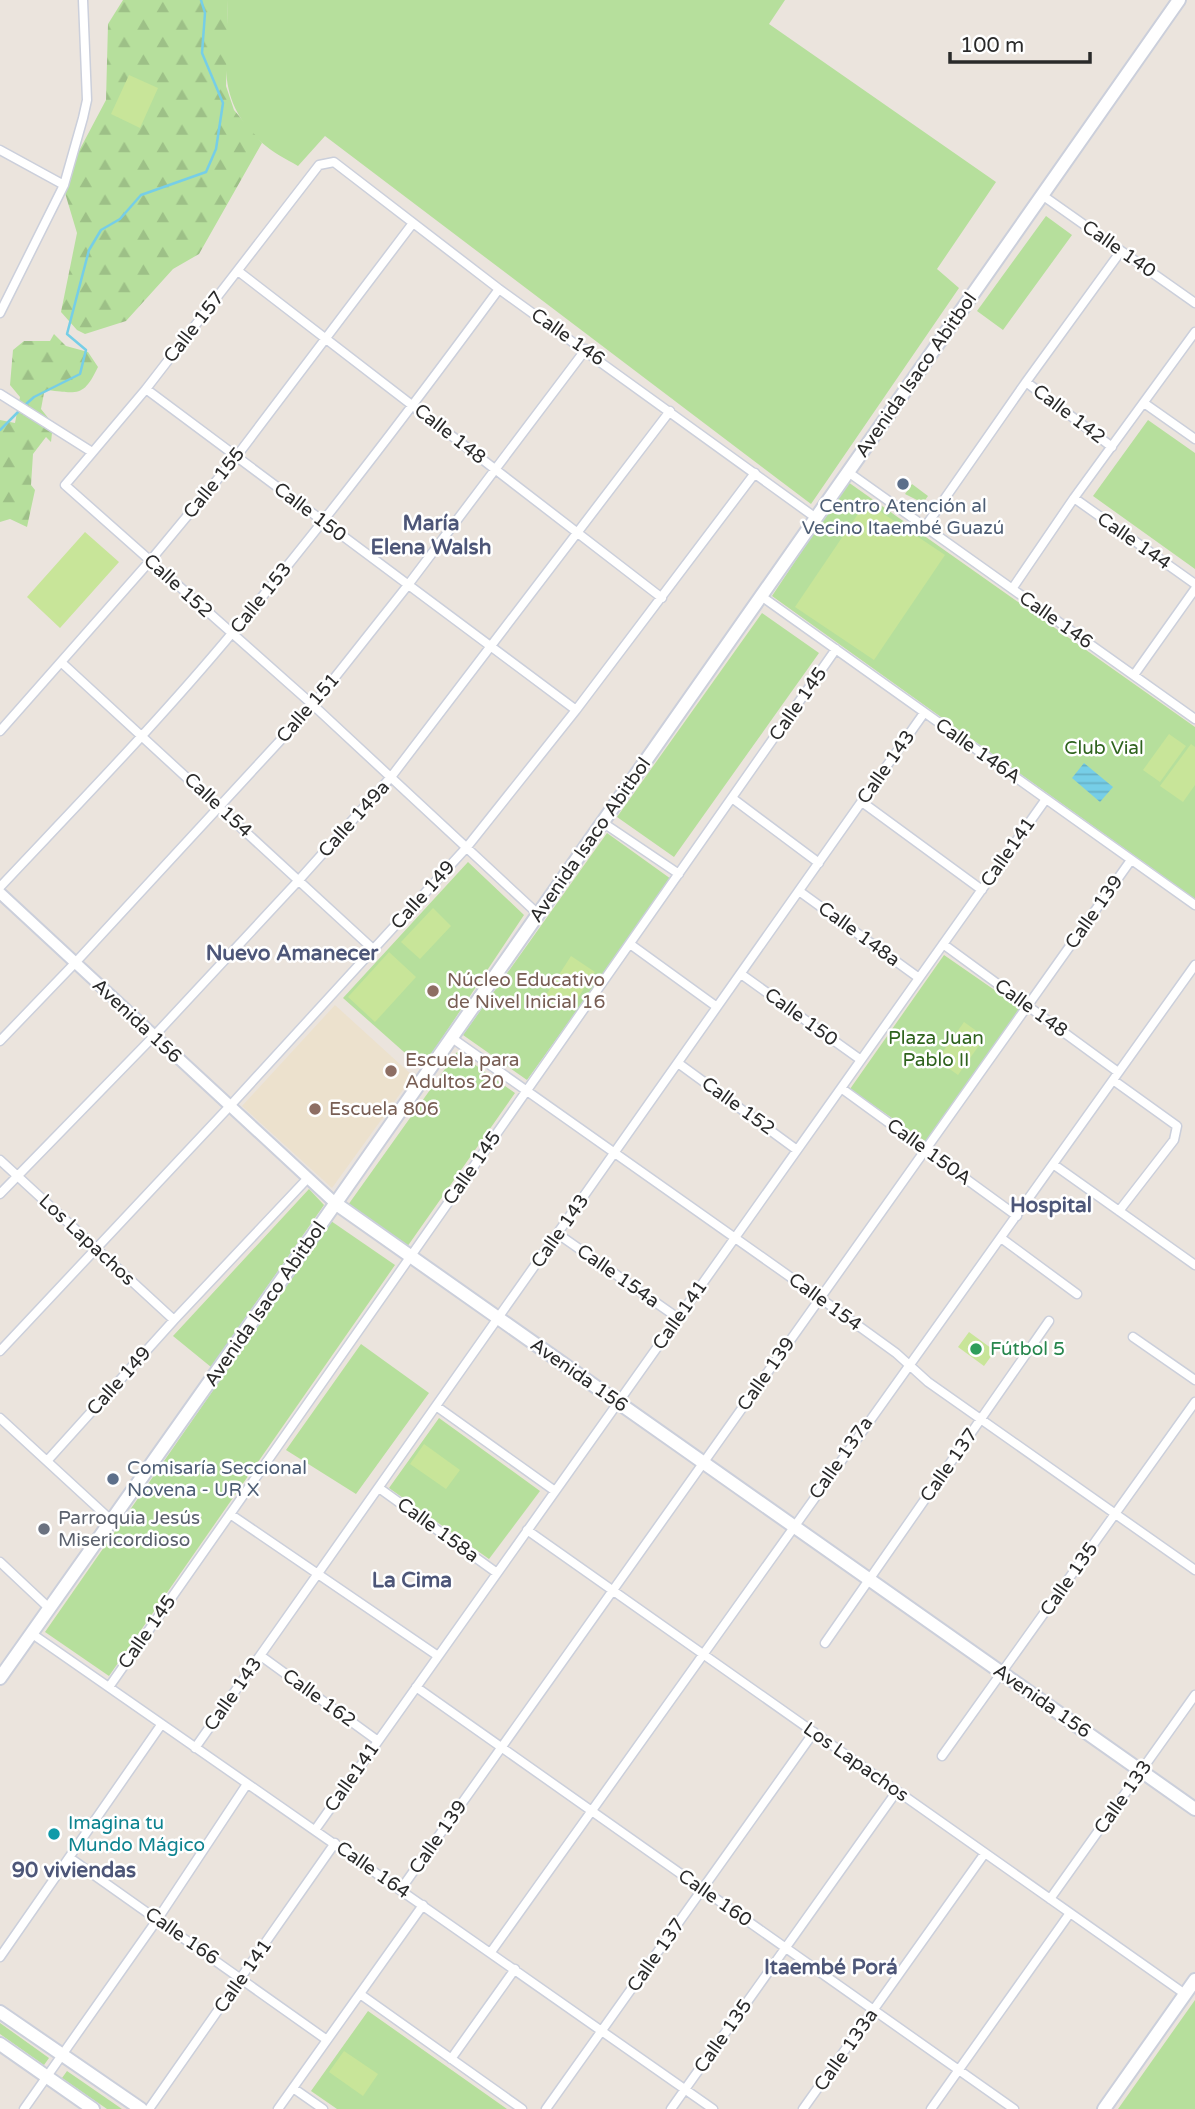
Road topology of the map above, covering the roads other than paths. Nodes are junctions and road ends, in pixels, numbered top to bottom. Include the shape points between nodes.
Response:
1 (83, 0) edge
2 (1179, 0) edge
3 (0, 150) edge
4 (319, 165) joint
5 (64, 185) junction
6 (1042, 195) junction
7 (413, 223) junction
8 (1122, 251) junction
9 (238, 271) junction
10 (499, 289) junction
11 (1193, 298) edge
12 (0, 313) edge
13 (1195, 332) edge
14 (325, 338) junction
15 (586, 349) junction
16 (1026, 382) junction
17 (146, 389) junction
18 (4, 396) edge
19 (1144, 403) junction
20 (413, 406) junction
21 (670, 411) junction
22 (1195, 439) edge
23 (1112, 447) junction
24 (92, 452) junction
25 (236, 457) junction
26 (496, 470) junction
27 (848, 472) junction
28 (755, 473) junction
29 (65, 485) joint
30 (1074, 498) junction
31 (816, 518) junction
32 (323, 522) junction
33 (925, 527) junction
34 (578, 533) junction
35 (150, 561) junction
36 (1195, 584) edge
37 (408, 585) junction
38 (1012, 589) junction
39 (1195, 589) edge
40 (761, 596) junction
41 (662, 598) junction
42 (232, 634) junction
43 (492, 647) junction
44 (836, 649) junction
45 (62, 663) junction
46 (1134, 675) junction
47 (313, 705) junction
48 (576, 710) junction
49 (924, 713) junction
50 (1195, 719) edge
51 (0, 731) edge
52 (143, 736) junction
53 (391, 777) junction
54 (732, 798) junction
55 (1046, 799) junction
56 (862, 802) junction
57 (219, 807) junction
58 (602, 822) junction
59 (467, 847) junction
60 (1131, 860) junction
61 (819, 863) junction
62 (678, 874) junction
63 (299, 880) junction
64 (0, 887) edge
65 (982, 890) junction
66 (799, 891) junction
67 (0, 893) edge
68 (1195, 905) edge
69 (538, 914) junction
70 (629, 944) junction
71 (943, 944) junction
72 (373, 949) junction
73 (75, 963) junction
74 (1195, 965) edge
75 (741, 974) junction
76 (919, 978) junction
77 (1028, 1006) junction
78 (717, 1007) junction
79 (154, 1036) junction
80 (452, 1038) junction
81 (0, 1041) edge
82 (861, 1060) junction
83 (678, 1063) junction
84 (1116, 1076) junction
85 (841, 1088) junction
86 (527, 1091) junction
87 (229, 1107) junction
88 (797, 1150) junction
89 (925, 1150) junction
90 (615, 1152) junction
91 (0, 1160) edge
92 (1053, 1164) junction
93 (17, 1175) junction
94 (307, 1179) junction
95 (0, 1194) edge
96 (335, 1203) junction
97 (1119, 1211) junction
98 (1017, 1216) junction
99 (558, 1234) junction
100 (734, 1238) junction
101 (1001, 1238) junction
102 (96, 1249) junction
103 (411, 1256) junction
104 (1195, 1265) edge
105 (1077, 1294) dead end
106 (820, 1298) junction
107 (498, 1318) junction
108 (678, 1318) junction
109 (174, 1320) junction
110 (1049, 1321) dead end
111 (1133, 1338) dead end
112 (0, 1351) edge
113 (908, 1364) junction
114 (1195, 1380) edge
115 (618, 1402) junction
116 (1195, 1402) edge
117 (436, 1406) junction
118 (0, 1418) edge
119 (981, 1419) junction
120 (47, 1461) junction
121 (704, 1463) junction
122 (379, 1488) junction
123 (555, 1491) junction
124 (230, 1514) junction
125 (1115, 1514) junction
126 (112, 1521) junction
127 (793, 1526) junction
128 (527, 1530) junction
129 (0, 1562) edge
130 (1195, 1570) edge
131 (319, 1573) junction
132 (497, 1573) junction
133 (870, 1580) junction
134 (613, 1591) junction
135 (49, 1608) junction
136 (32, 1633) junction
137 (825, 1643) dead end
138 (702, 1654) junction
139 (261, 1656) junction
140 (438, 1656) junction
141 (1002, 1673) junction
142 (0, 1678) edge
143 (109, 1687) junction
144 (416, 1687) junction
145 (1195, 1695) edge
146 (161, 1725) junction
147 (814, 1732) junction
148 (378, 1741) junction
149 (195, 1748) junction
150 (502, 1748) junction
151 (942, 1756) dead end
152 (1141, 1771) junction
153 (247, 1784) junction
154 (897, 1791) junction
155 (1195, 1809) edge
156 (591, 1811) junction
157 (315, 1830) junction
158 (335, 1843) junction
159 (985, 1853) junction
160 (70, 1858) junction
161 (401, 1889) junction
162 (702, 1889) junction
163 (1050, 1899) junction
164 (423, 1905) junction
165 (1070, 1913) junction
166 (157, 1920) junction
167 (786, 1948) junction
168 (491, 1952) junction
169 (0, 1957) edge
170 (515, 1969) junction
171 (242, 1979) junction
172 (1195, 1980) edge
173 (360, 1994) junction
174 (1185, 1994) junction
175 (874, 2010) junction
176 (0, 2012) edge
177 (602, 2031) junction
178 (327, 2040) junction
179 (0, 2044) edge
180 (62, 2055) junction
181 (451, 2059) junction
182 (959, 2070) junction
183 (47, 2077) junction
184 (293, 2088) junction
185 (685, 2089) junction
186 (24, 2109) edge
187 (93, 2109) edge
188 (141, 2109) edge
189 (149, 2109) edge
190 (278, 2109) edge
191 (323, 2109) edge
192 (522, 2109) edge
193 (546, 2109) edge
194 (671, 2109) edge
195 (713, 2109) edge
196 (803, 2109) edge
197 (931, 2109) edge
198 (1014, 2109) edge
199 (1104, 2109) edge

1 - 5 street via 87,100
2 - 6 main road, Avenida Isaco Abitbol
3 - 5 street
4 - 7 street, Calle 146 via 334,162
4 - 9 street, Calle 157
5 - 12 street
6 - 8 street, Calle 140
6 - 27 main road, Avenida Isaco Abitbol
7 - 10 street, Calle 146
7 - 14 street, Calle 155
8 - 11 street, Calle 140
8 - 16 street
9 - 14 street, Calle 148
9 - 17 street, Calle 157
10 - 15 street, Calle 146
10 - 20 street, Calle 153
13 - 19 street
14 - 20 street, Calle 148
14 - 25 street, Calle 155
15 - 21 street, Calle 146
15 - 26 street, Calle 151
16 - 23 street, Calle 142
16 - 33 street
17 - 24 street, Calle 157
17 - 25 street, Calle 150
18 - 24 street
19 - 22 street
19 - 23 street
20 - 26 street, Calle 148
20 - 32 street, Calle 153
21 - 28 street, Calle 146
21 - 34 street, Calle 149a
23 - 30 street
24 - 29 street, Calle 157
25 - 32 street, Calle 150
25 - 35 street, Calle 155
26 - 34 street, Calle 148
26 - 37 street, Calle 151
27 - 31 main road, Avenida Isaco Abitbol
27 - 33 street, Calle 146
28 - 31 street, Calle 146
28 - 41 street, Calle 149
29 - 35 street, Calle 152
30 - 36 street, Calle 144
30 - 38 street
31 - 40 main road, Avenida Isaco Abitbol
32 - 37 street, Calle 150
32 - 42 street, Calle 153
33 - 38 street, Calle 146
34 - 41 street, Calle 148
34 - 43 street, Calle 149a
35 - 42 street, Calle 152
35 - 45 street, Calle 155
37 - 43 street, Calle 150
37 - 47 street, Calle 151
38 - 46 street, Calle 146
39 - 46 street
40 - 44 street, Calle 146A
40 - 58 main road, Avenida Isaco Abitbol
41 - 48 street, Calle 149
42 - 47 street, Calle 152
42 - 52 street, Calle 153
43 - 48 street, Calle 150
43 - 53 street, Calle 149a
44 - 49 street, Calle 146A
44 - 54 street, Calle 145
45 - 51 street, Calle 155
45 - 52 street, Calle 154
46 - 50 street, Calle 146
47 - 53 street, Calle 152
47 - 57 street, Calle 151
48 - 59 street, Calle 149
49 - 55 street, Calle 146A
49 - 56 street, Calle 143
52 - 57 street, Calle 154
52 - 64 street, Calle 153
53 - 59 street, Calle 152
53 - 63 street, Calle 149a
54 - 61 street
54 - 62 street, Calle 145
55 - 60 street, Calle 146A
55 - 65 street, Calle141
56 - 61 street, Calle 143
56 - 65 street
57 - 63 street, Calle 154
57 - 73 street, Calle 151
58 - 62 street
58 - 69 main road, Avenida Isaco Abitbol
59 - 69 street, Calle 152
59 - 72 street, Calle 149
60 - 68 street, Calle 146A
60 - 77 street, Calle 139
61 - 66 street, Calle 143
62 - 70 street, Calle 145
63 - 72 street, Calle 154
63 - 79 street, Calle 149a
65 - 71 street, Calle141
66 - 75 street, Calle 143
66 - 76 street, Calle 148a
67 - 73 street, Avenida 156
69 - 80 main road, Avenida Isaco Abitbol
70 - 78 street
70 - 86 street, Calle 145
71 - 76 street, Calle141
71 - 77 street, Calle 148
72 - 87 street, Calle 149
73 - 79 street, Avenida 156
73 - 81 street, Calle 151
74 - 84 street, Calle 137a
75 - 78 street, Calle 143
75 - 82 street, Calle 150
76 - 82 street, Calle141
77 - 84 street, Calle 148
77 - 89 street, Calle 139
78 - 83 street, Calle 143
79 - 87 street, Avenida 156
79 - 93 street, Calle 149a
80 - 86 street, Calle 154
80 - 96 main road, Avenida Isaco Abitbol
82 - 85 street, Calle141
83 - 88 street, Calle 152
83 - 90 street, Calle 143
84 - 92 street, Calle 137a
84 - 97 street, Calle 148 via 1177,1126 1174,1140
85 - 88 street, Calle141
85 - 89 street, Calle 150A
86 - 90 street, Calle 154
86 - 103 street, Calle 145
87 - 94 street, Avenida 156
87 - 102 street, Calle 149
88 - 100 street, Calle141
89 - 98 street, Calle 150A
89 - 106 street, Calle 139
90 - 99 street, Calle 143
90 - 100 street, Calle 154
91 - 93 street, Los Lapachos
92 - 97 street
92 - 98 street, Calle 137a
93 - 95 street, Calle 149a
93 - 102 street, Los Lapachos
94 - 96 street, Avenida 156
94 - 109 street, Calle 149
96 - 103 main road, Avenida 156
96 - 126 main road, Avenida Isaco Abitbol
97 - 104 street
98 - 101 street, Calle 137a
99 - 107 street, Calle 143
99 - 108 street, Calle 154a
100 - 106 street, Calle 154
100 - 108 street, Calle141
101 - 105 street
101 - 113 street, Calle 137a
102 - 109 street, Los Lapachos
102 - 112 street, Calle 149
103 - 107 main road, Avenida 156
103 - 124 street, Calle 145
106 - 113 street, Calle 154
106 - 121 street, Calle 139
107 - 115 main road, Avenida 156
107 - 117 street, Calle 143
108 - 115 street, Calle141
109 - 120 street, Calle 149
110 - 119 street, Calle 137
111 - 114 street
113 - 119 street, Calle 154
113 - 127 street, Calle 137a
115 - 121 main road, Avenida 156
115 - 123 street, Calle141
116 - 125 street, Calle 135
117 - 122 street, Calle 143
117 - 123 street
118 - 120 street
119 - 125 street, Calle 154
119 - 133 street, Calle 137
120 - 126 street
121 - 127 main road, Avenida 156
121 - 134 street, Calle 139
122 - 131 street, Calle 143
122 - 132 street, Calle 158a
123 - 128 street, Calle141
124 - 131 street
124 - 143 street, Calle 145
125 - 130 street, Calle 154
125 - 141 street, Calle 135
126 - 135 main road, Avenida Isaco Abitbol
127 - 133 main road, Avenida 156
127 - 138 street, Calle 137a
128 - 132 street, Calle141
128 - 134 street, Los Lapachos
129 - 135 street
131 - 139 street, Calle 143
131 - 140 street
132 - 140 street, Calle141
133 - 137 street, Calle 137
133 - 141 main road, Avenida 156
134 - 138 street, Los Lapachos
134 - 150 street, Calle 139
135 - 136 main road, Avenida Isaco Abitbol
136 - 142 main road, Avenida Isaco Abitbol
136 - 143 street, Calle 164
138 - 147 street, Los Lapachos
138 - 156 street, Calle 137a
139 - 148 street, Calle 162
139 - 149 street, Calle 143
140 - 144 street, Calle141
141 - 151 street, Calle 135
141 - 152 main road, Avenida 156
143 - 146 street, Calle 164
144 - 148 street, Calle141
144 - 150 street, Calle 160
145 - 152 street, Calle 133
146 - 149 street, Calle 164
146 - 160 street
147 - 154 street, Los Lapachos
147 - 162 street, Calle 137
148 - 157 street, Calle141
149 - 153 street, Calle 164
150 - 156 street, Calle 160
150 - 161 street, Calle 139
152 - 155 main road, Avenida 156
152 - 163 street, Calle 133
153 - 157 street, Calle 164
153 - 166 street
154 - 159 street, Los Lapachos
154 - 167 street, Calle 135
156 - 162 street, Calle 160
156 - 168 street, Calle 137a
157 - 158 street, Calle 164
158 - 161 street, Calle 164
158 - 171 street, Calle 141
159 - 163 street, Los Lapachos
159 - 175 street, Calle 133a
160 - 166 street, Calle 166
160 - 169 street
161 - 164 street, Calle 164
162 - 167 street, Calle 160
162 - 177 street, Calle 137
163 - 165 street, Los Lapachos
164 - 168 street, Calle 164
164 - 173 street, Calle 139
165 - 174 street, Los Lapachos
165 - 182 street
166 - 171 street, Calle 166
166 - 180 street
167 - 175 street, Calle 160
167 - 185 street, Calle 135
168 - 170 street, Calle 164
170 - 177 street, Calle 164
170 - 181 street
171 - 178 street, Calle 166
171 - 189 street, Calle 141
172 - 174 main road
173 - 178 street, Calle 139
173 - 181 street
174 - 199 main road
175 - 182 street, Calle 160
175 - 196 street, Calle 133a
176 - 180 main road
177 - 185 street, Calle 164
177 - 193 street, Calle 137
178 - 184 street, Calle 139
179 - 183 main road
180 - 183 street
180 - 188 main road
181 - 192 street
182 - 197 street
182 - 198 street, Calle 160
183 - 186 street
183 - 187 main road
184 - 190 street, Calle 139
184 - 191 street
185 - 194 street, Calle 135
185 - 195 street, Calle 164

